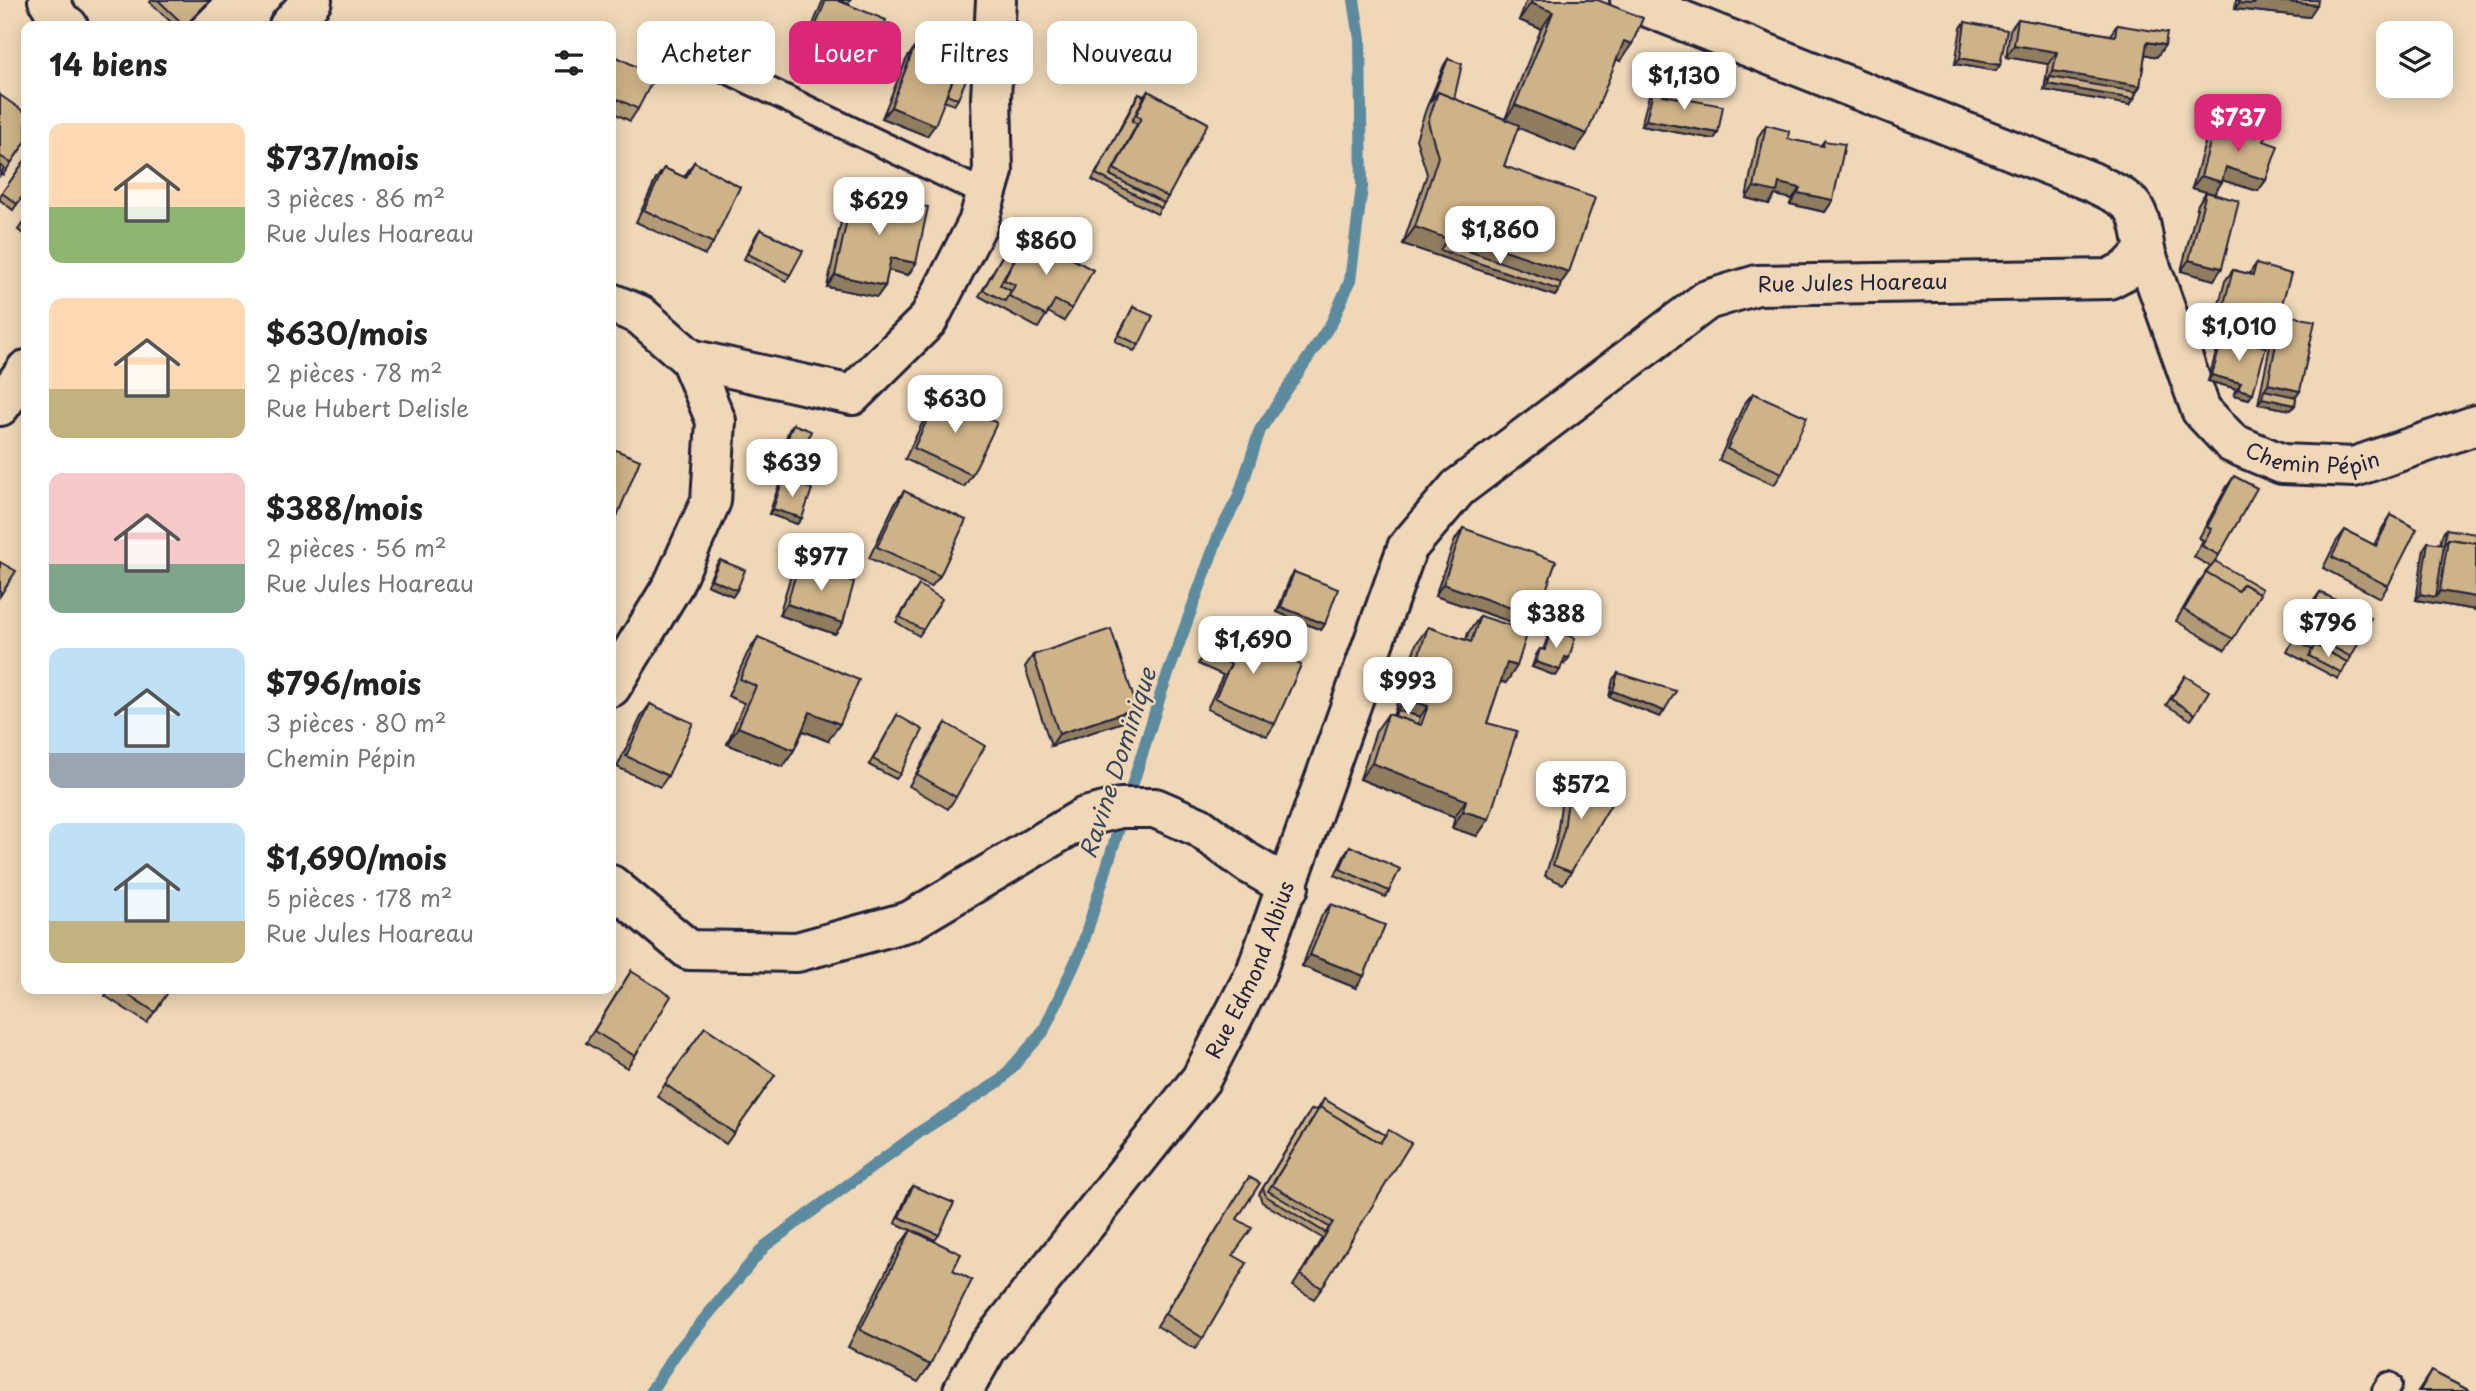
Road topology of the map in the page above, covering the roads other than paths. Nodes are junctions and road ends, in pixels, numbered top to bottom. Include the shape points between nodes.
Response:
1 (48, 0) edge
2 (312, 0) edge
3 (996, 0) edge
4 (1630, 0) edge
5 (60, 21) edge
6 (293, 21) edge
7 (756, 84) edge
8 (986, 194) junction
9 (2145, 251) junction
10 (616, 305) edge
11 (690, 359) junction
12 (21, 377) edge
13 (0, 406) edge
14 (2476, 425) edge
15 (616, 679) edge
16 (1289, 887) junction
17 (616, 890) edge
18 (963, 1391) edge

1 - 5 main road
2 - 6 main road
3 - 8 main road via 993,171
4 - 9 main road via 2131,201 2141,220
7 - 8 lane
8 - 11 main road via 978,223 928,320 852,395
9 - 14 main road, Chemin Pépin via 2201,410 2232,443 2282,464 2354,467
9 - 16 main road, Rue Jules Hoareau via 2128,269 2109,279 1757,285 1707,300 1588,388 1458,488 1407,548
10 - 11 main road via 640,315
11 - 15 main road via 716,421 710,500 673,585
12 - 13 main road
16 - 17 main road, Rue Edmond Albius via 1199,827 1156,808 1119,808 1085,817 910,920 797,952 689,950
16 - 18 main road, Rue Edmond Albius via 1256,972 1201,1079 987,1348

